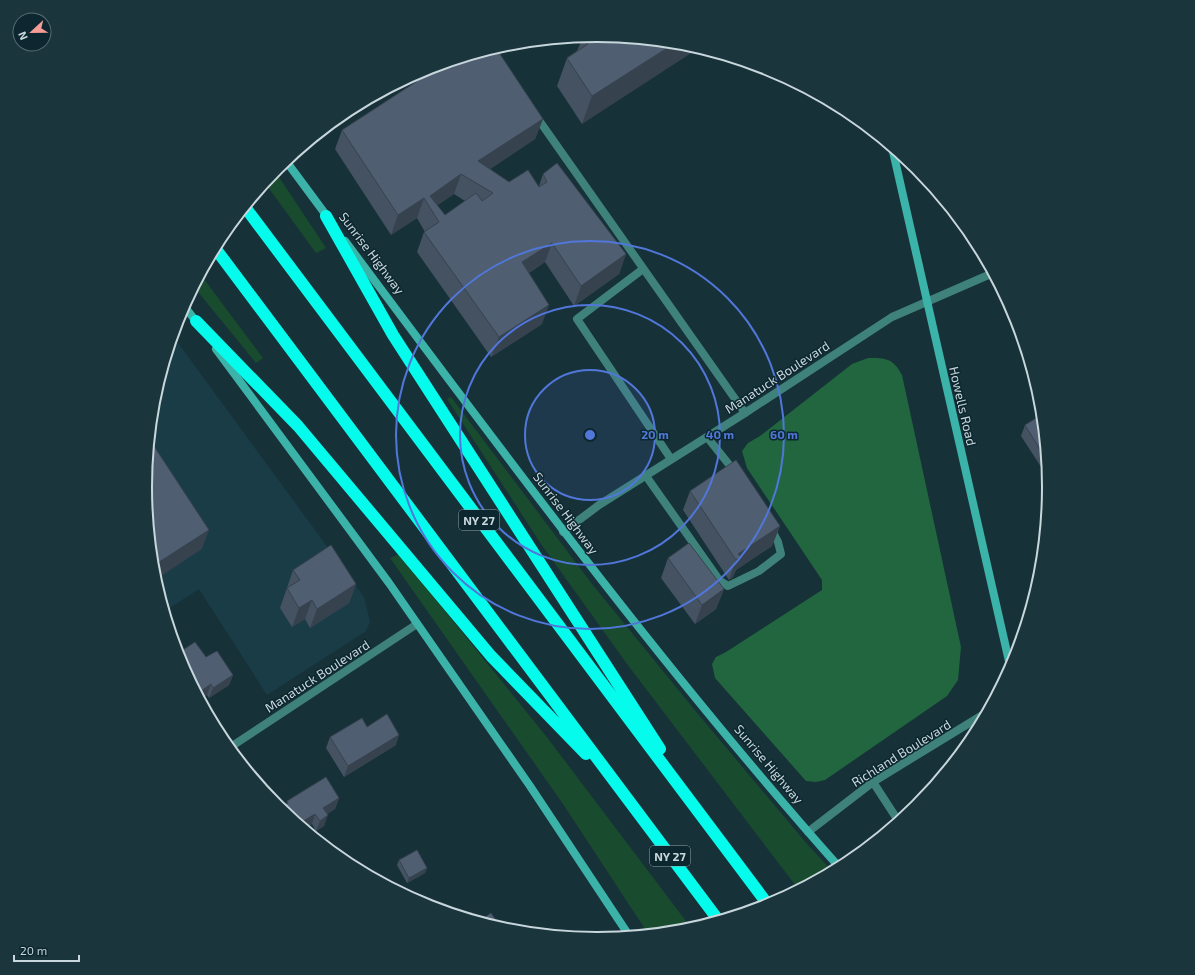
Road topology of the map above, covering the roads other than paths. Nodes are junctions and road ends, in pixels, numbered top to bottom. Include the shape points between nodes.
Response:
1 (530, 108) edge
2 (894, 156) edge
3 (289, 166) edge
4 (248, 211) edge
5 (326, 216) junction
6 (219, 253) edge
7 (643, 269) junction
8 (989, 275) edge
9 (927, 301) junction
10 (188, 312) edge
11 (196, 321) junction
12 (745, 413) junction
13 (707, 436) junction
14 (671, 459) junction
15 (646, 476) junction
16 (740, 478) edge
17 (767, 522) edge
18 (563, 532) junction
19 (417, 624) junction
20 (1009, 659) edge
21 (979, 717) edge
22 (234, 745) edge
23 (874, 782) junction
24 (621, 791) junction
25 (896, 818) edge
26 (713, 832) junction
27 (808, 832) junction
28 (836, 863) edge
29 (765, 900) edge
30 (716, 917) edge
31 (627, 932) edge

1 - 7 street
2 - 9 main road, Howells Road
3 - 5 main road, Sunrise Highway
4 - 26 highway, NY 27
5 - 18 main road, Sunrise Highway
5 - 26 highway via 393,335
6 - 24 highway, NY 27
7 - 12 street
7 - 14 street via 576,319
8 - 9 street, Manatuck Boulevard
9 - 12 street, Manatuck Boulevard via 892,316
9 - 20 main road, Howells Road
10 - 11 main road
11 - 19 main road
11 - 24 highway via 298,426 491,656
12 - 13 street, Manatuck Boulevard
13 - 14 street, Manatuck Boulevard
13 - 16 street
14 - 15 street, Manatuck Boulevard
15 - 17 street via 720,581 728,586 759,571 781,554 778,542
15 - 18 street, Manatuck Boulevard via 599,505
18 - 27 main road, Sunrise Highway via 671,670
19 - 22 street, Manatuck Boulevard
19 - 31 main road via 526,780
21 - 23 street, Richland Boulevard
23 - 25 street
23 - 27 street, Richland Boulevard
24 - 30 highway, NY 27
26 - 29 highway, NY 27
27 - 28 main road, Sunrise Highway

